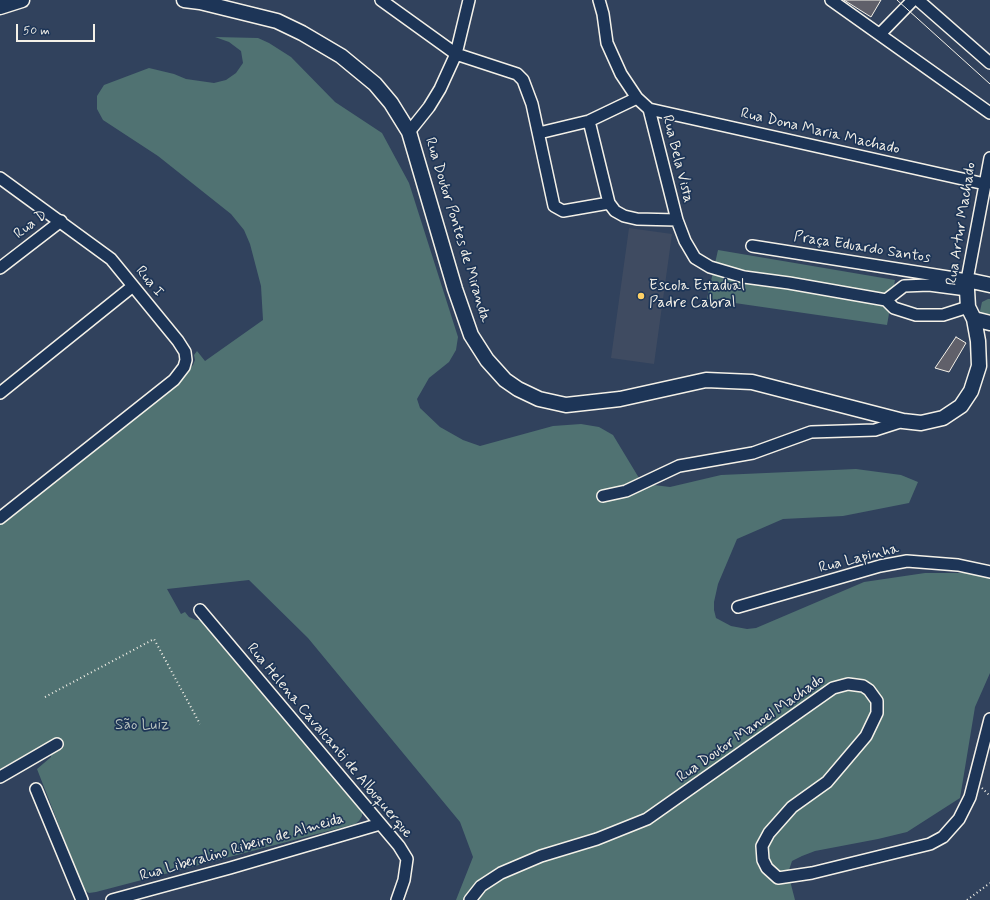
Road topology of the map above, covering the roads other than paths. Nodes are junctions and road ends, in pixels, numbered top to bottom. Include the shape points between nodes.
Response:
1 (22, 0) edge
2 (184, 0) edge
3 (380, 0) edge
4 (470, 0) edge
5 (599, 0) edge
6 (830, 0) edge
7 (913, 0) edge
8 (918, 0) edge
9 (0, 7) edge
10 (880, 34) junction
11 (456, 54) junction
12 (990, 63) edge
13 (637, 98) junction
14 (649, 109) junction
15 (990, 113) edge
16 (589, 121) junction
17 (409, 132) junction
18 (539, 133) junction
19 (990, 158) edge
20 (0, 178) edge
21 (985, 184) junction
22 (609, 203) junction
23 (677, 220) junction
24 (60, 221) junction
25 (752, 246) dead end
26 (0, 268) edge
27 (990, 284) edge
28 (967, 285) junction
29 (133, 286) junction
30 (886, 300) junction
31 (971, 313) junction
32 (990, 323) edge
33 (0, 393) edge
34 (903, 421) junction
35 (602, 496) dead end
36 (0, 518) edge
37 (990, 572) edge
38 (738, 607) dead end
39 (200, 610) dead end
40 (990, 719) edge
41 (57, 744) dead end
42 (0, 777) edge
43 (36, 789) dead end
44 (380, 824) junction
45 (82, 900) edge
46 (112, 900) edge
47 (397, 900) edge
48 (470, 900) edge

1 - 9 street
2 - 17 street, Rua Doutor Pontes de Miranda via 277,21 302,33 341,56 375,84 391,103
3 - 11 street
4 - 11 street
5 - 13 street, Rua Bela Vista via 607,43 621,74
6 - 10 street
7 - 10 street
8 - 12 street
10 - 15 street
11 - 17 street via 440,89
11 - 18 street via 517,74 523,80 532,104
13 - 14 street, Rua Bela Vista
13 - 16 street
14 - 21 street, Rua Dona Maria Machado
14 - 23 street, Rua Bela Vista
16 - 18 street
16 - 22 street
17 - 34 street, Rua Doutor Pontes de Miranda via 454,289 471,335 486,360 505,380 518,389 539,399 566,405 620,399 706,380 752,382
18 - 22 street via 554,206 564,211
19 - 21 street, Rua Artur Machado
20 - 24 street, Rua I
21 - 28 street, Rua Artur Machado
22 - 23 street via 615,211 624,216 637,219
23 - 30 street, Rua Bela Vista via 695,258 710,267 744,277
24 - 26 street, Rua D
24 - 29 street, Rua I via 111,259
25 - 28 street, Praça Eduardo Santos
27 - 28 street
28 - 30 street via 904,286
28 - 31 street, Rua Artur Machado
29 - 33 street
29 - 36 street, Rua I via 185,352 184,367 174,380
30 - 31 street via 894,308 916,315
31 - 32 street
31 - 34 street, Rua Doutor Pontes de Miranda via 978,341 979,366 971,391 961,406 943,418 921,423
34 - 35 street, Rua Doutor Pontes de Miranda via 874,430 811,432 753,453 679,466 626,491
37 - 38 street, Rua Lapinha via 907,561 880,566
39 - 44 street, Rua Helena Cavalcanti de Albuquerque
40 - 48 street, Rua Doutor Manoel Machado via 970,797 959,819 943,837 930,844 812,873 778,878 762,860 762,846 769,834 792,807 827,782 866,736 877,713 877,701 863,686 848,684 833,688 647,819 597,839 541,856 501,873 481,886
41 - 42 street
43 - 45 street
44 - 46 street, Rua Liberalino Ribeiro de Almeida
44 - 47 street, Rua Helena Cavalcanti de Albuquerque via 399,846 406,859 404,880

